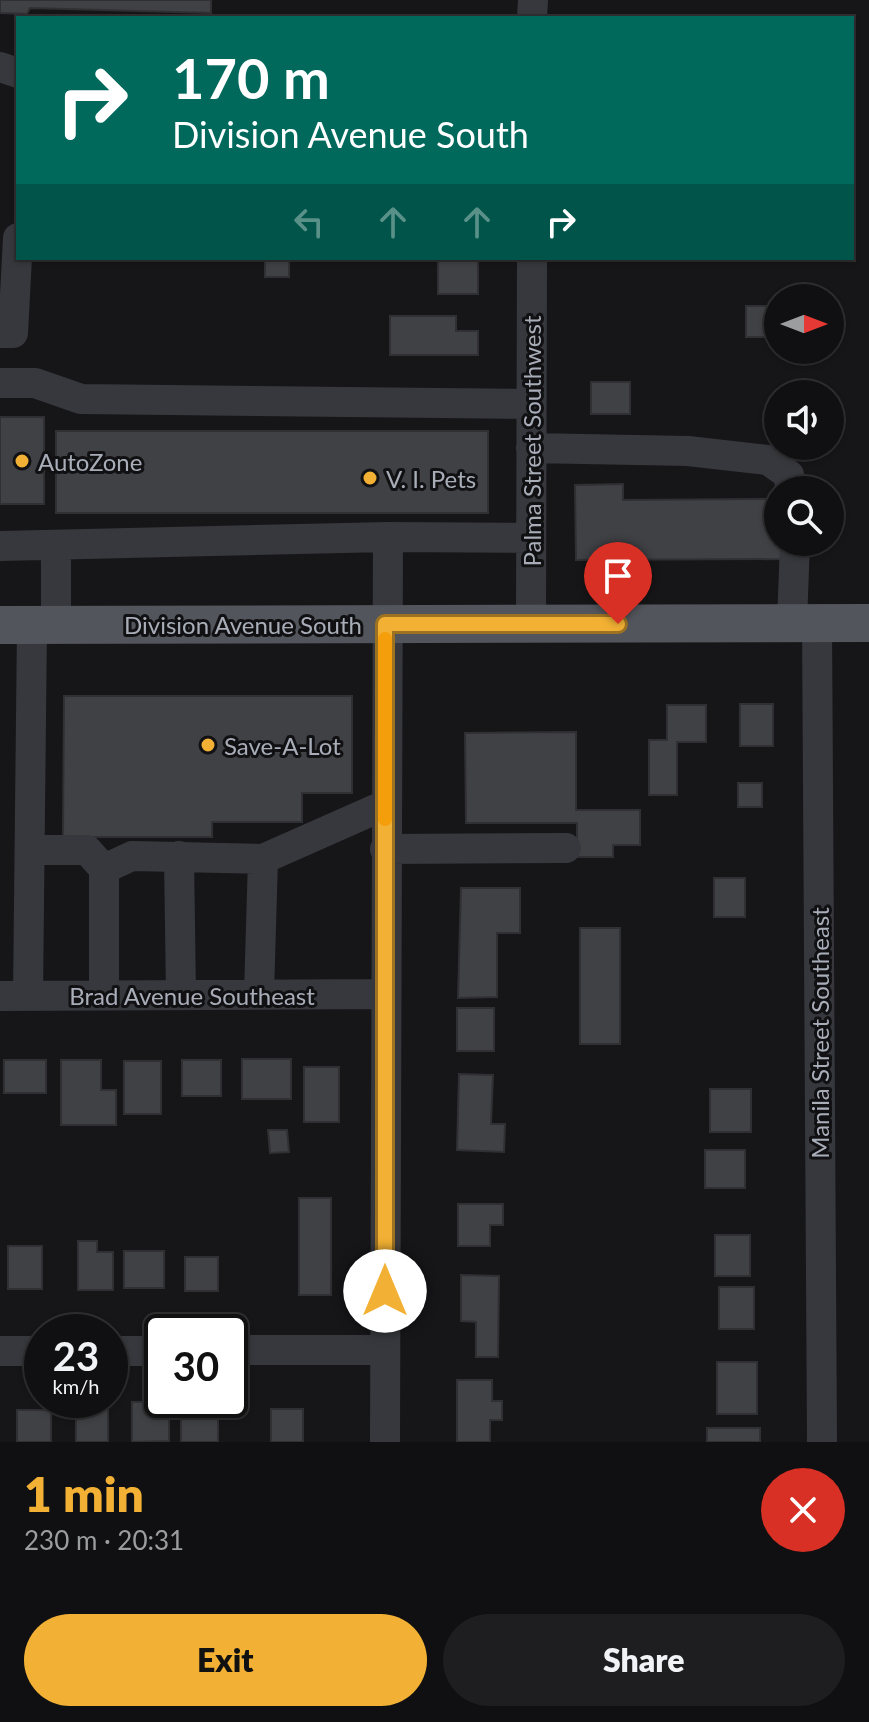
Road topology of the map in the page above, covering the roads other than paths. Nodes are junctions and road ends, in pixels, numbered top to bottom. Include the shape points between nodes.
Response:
1 (17, 260) edge
2 (532, 260) edge
3 (0, 333) edge
4 (0, 383) edge
5 (531, 404) junction
6 (531, 448) junction
7 (789, 476) edge
8 (388, 537) junction
9 (531, 538) junction
10 (56, 545) junction
11 (0, 546) edge
12 (797, 556) edge
13 (804, 623) junction
14 (869, 623) edge
15 (385, 624) junction
16 (531, 624) junction
17 (29, 625) edge
18 (385, 805) junction
19 (566, 848) dead end
20 (385, 849) junction
21 (30, 850) junction
22 (179, 856) junction
23 (263, 859) junction
24 (104, 869) junction
25 (259, 994) junction
26 (385, 994) junction
27 (104, 995) junction
28 (181, 995) junction
29 (14, 996) edge
30 (248, 1350) edge
31 (385, 1350) junction
32 (0, 1351) edge
33 (24, 1351) edge
34 (385, 1442) edge
35 (822, 1442) edge

1 - 3 street via 13,333
2 - 5 street, Palma Street Southwest
4 - 5 street via 35,383 81,399
5 - 6 street, Palma Street Southwest
6 - 7 street via 688,451 768,460
6 - 9 street, Palma Street Southwest
8 - 9 street
8 - 10 street
8 - 15 street
9 - 16 street, Palma Street Southwest
10 - 11 street
10 - 17 street
12 - 13 street, Manila Street Southeast
13 - 14 main road, Division Avenue South
13 - 16 main road, Division Avenue South
13 - 35 street, Manila Street Southeast
15 - 16 main road, Division Avenue South
15 - 17 main road, Division Avenue South
15 - 18 street
17 - 21 street
18 - 20 street
18 - 23 street
19 - 20 street
20 - 26 street
21 - 24 street via 87,850
21 - 29 street
22 - 23 street
22 - 24 street via 132,856
22 - 28 street
23 - 25 street
24 - 27 street
25 - 26 street, Brad Avenue Southeast
25 - 28 street, Brad Avenue Southeast
26 - 31 street
27 - 28 street, Brad Avenue Southeast
27 - 29 street, Brad Avenue Southeast
30 - 31 street
31 - 34 street
32 - 33 street

